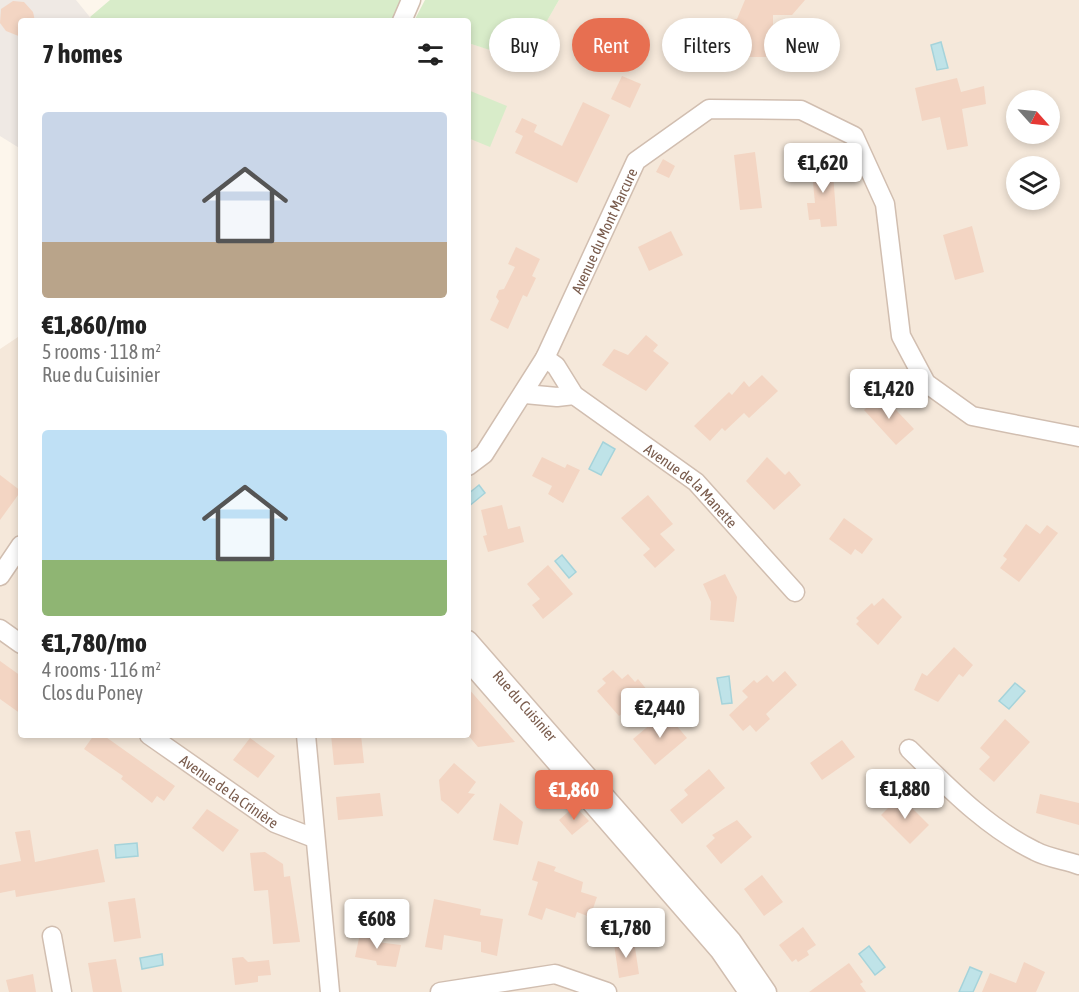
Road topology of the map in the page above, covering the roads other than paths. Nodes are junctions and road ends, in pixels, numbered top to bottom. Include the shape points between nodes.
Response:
1 (411, 0) edge
2 (403, 18) edge
3 (545, 358) junction
4 (525, 394) junction
5 (574, 394) junction
6 (1079, 437) edge
7 (471, 464) edge
8 (18, 549) edge
9 (0, 576) edge
10 (795, 592) dead end
11 (0, 629) edge
12 (18, 642) edge
13 (471, 643) edge
14 (471, 664) edge
15 (152, 738) edge
16 (306, 738) edge
17 (909, 749) dead end
18 (314, 838) junction
19 (1079, 865) edge
20 (52, 936) dead end
21 (62, 992) edge
22 (330, 992) edge
23 (440, 992) edge
24 (607, 992) edge
25 (748, 992) edge
26 (767, 992) edge

1 - 2 street
3 - 4 street, Avenue du Mont Marcure
3 - 5 street, Avenue de la Manette via 556,366
3 - 6 street, Avenue du Mont Marcure via 636,161 709,109 801,110 854,135 885,204 901,336 926,383 972,416
4 - 5 street
4 - 7 street, Avenue du Mont Marcure via 484,454
5 - 10 street, Avenue de la Manette via 696,482
8 - 9 street
11 - 12 street
13 - 26 street, Rue du Cuisinier via 732,941
14 - 25 street, Rue du Cuisinier via 719,950
15 - 18 street, Avenue de la Crinière via 275,823
16 - 18 street
17 - 19 street via 994,827 1036,852
18 - 22 street
20 - 21 street
23 - 24 street via 555,974

